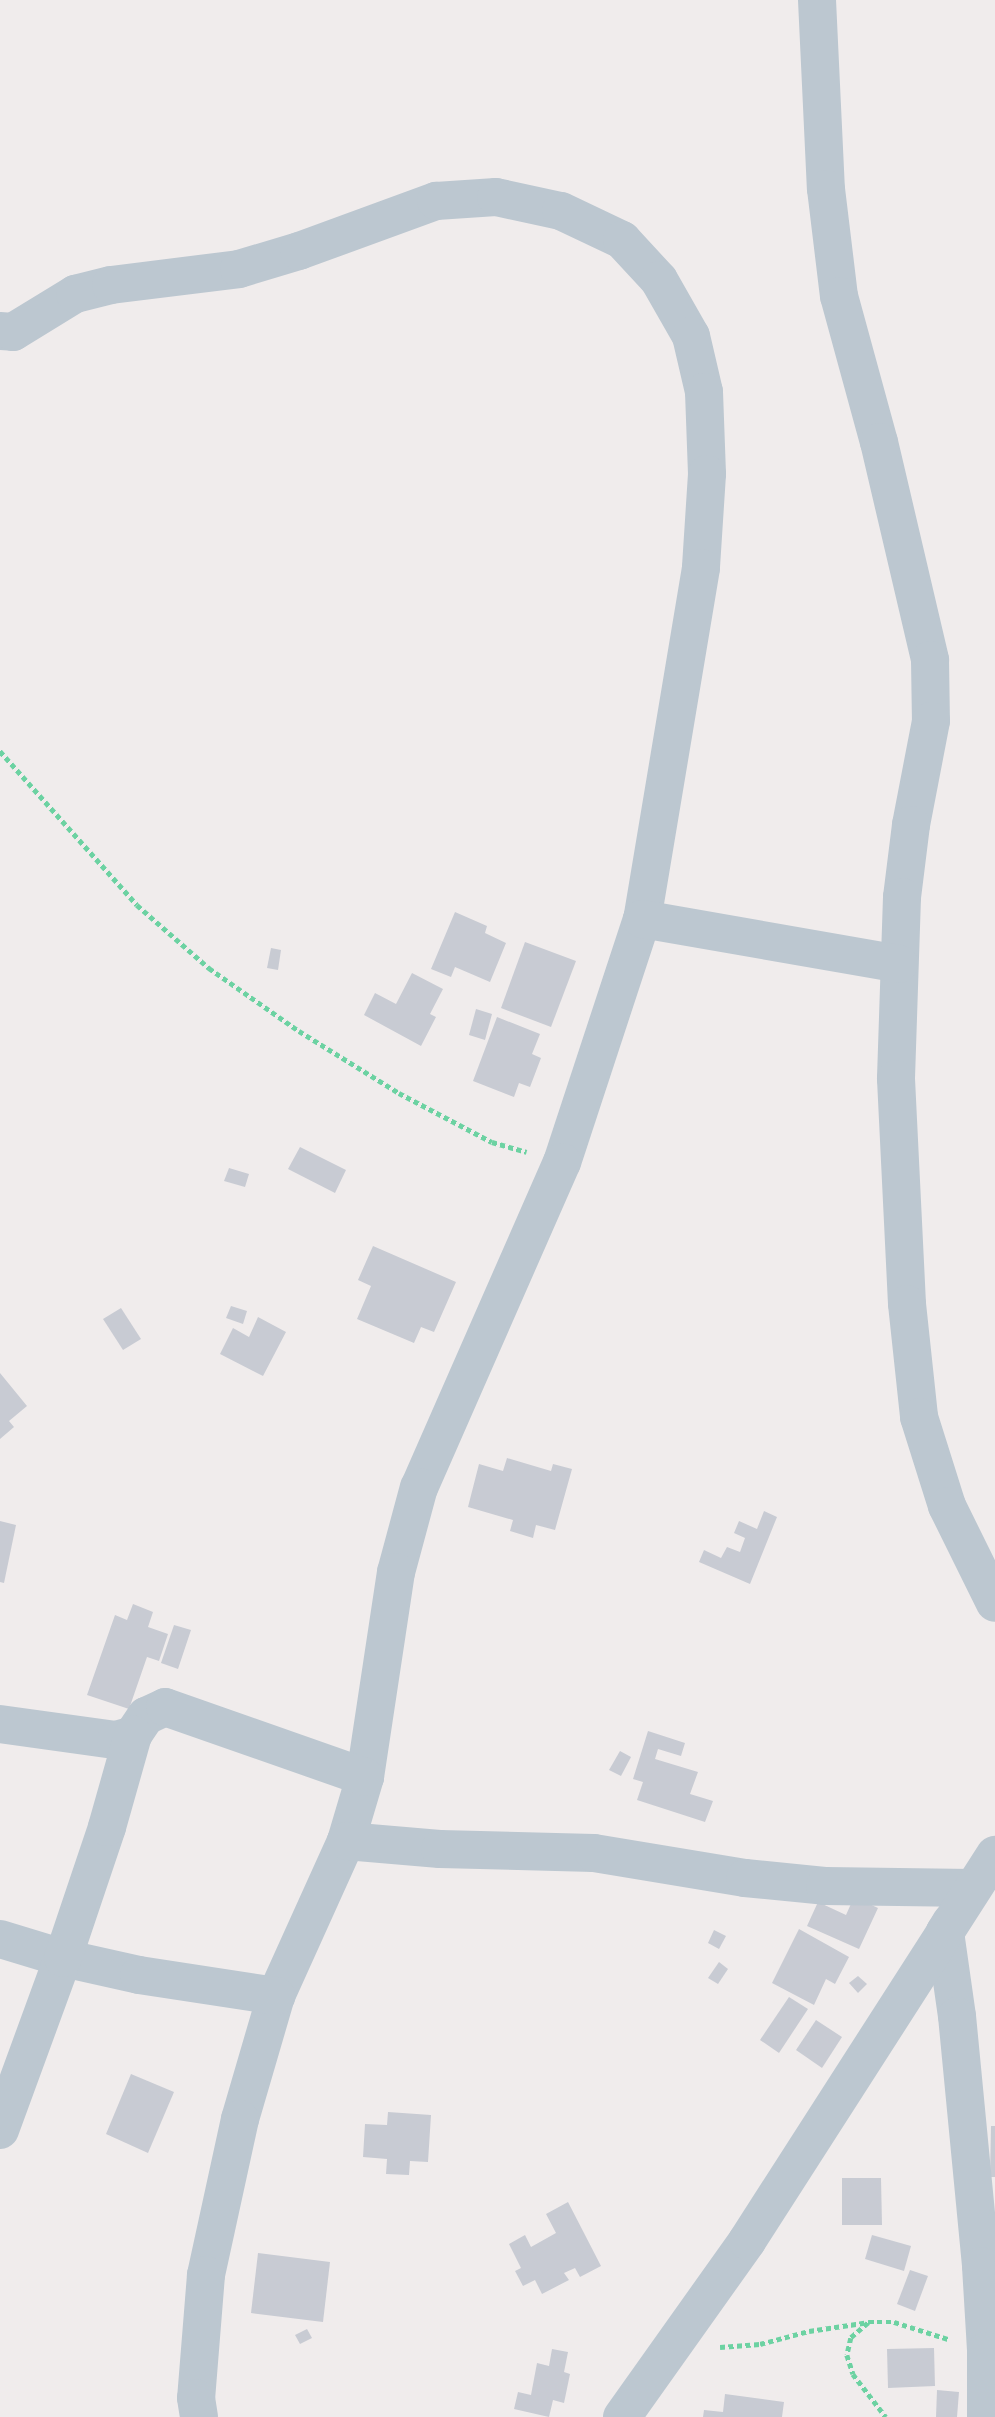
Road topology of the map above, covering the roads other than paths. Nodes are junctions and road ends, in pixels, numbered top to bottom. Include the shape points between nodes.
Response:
1 (817, 0) edge
2 (0, 331) edge
3 (642, 919) junction
4 (898, 964) junction
5 (995, 1603) edge
6 (0, 1724) edge
7 (133, 1735) junction
8 (366, 1777) junction
9 (346, 1841) junction
10 (995, 1855) edge
11 (962, 1903) junction
12 (0, 1939) edge
13 (63, 1958) junction
14 (276, 1996) junction
15 (0, 2130) edge
16 (192, 2411) edge
17 (622, 2417) edge
18 (986, 2417) edge

1 - 4 street via 826,189 839,296 930,660 931,720 911,825
2 - 3 street via 13,332 75,294 239,269 436,201 496,197 561,211 622,240 659,280 691,336 704,392 708,474 701,568
3 - 4 street
3 - 8 street via 562,1162 419,1487 396,1572
4 - 5 street via 896,1079 907,1304 919,1417 947,1506
6 - 7 street via 116,1740
7 - 8 street via 146,1716 165,1707
7 - 13 street
8 - 9 street
9 - 11 street via 594,1853 746,1878
9 - 14 street
10 - 11 street
11 - 17 street via 747,2241
11 - 18 street via 945,1932 957,2016 986,2351
12 - 13 street
13 - 14 street
13 - 15 street
14 - 16 street via 240,2119 206,2274

